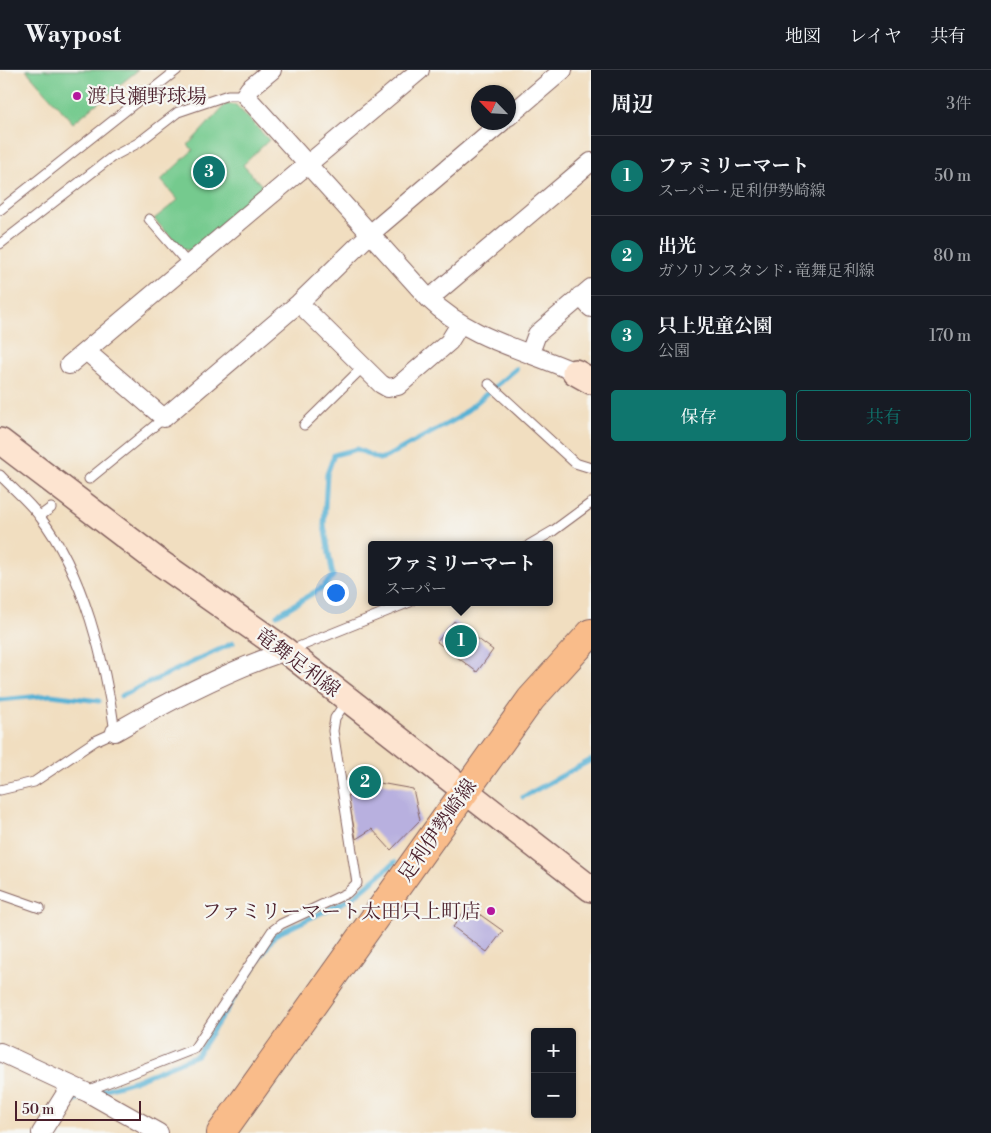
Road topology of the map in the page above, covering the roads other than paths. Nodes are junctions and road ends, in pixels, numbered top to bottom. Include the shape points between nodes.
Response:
1 (177, 70) edge
2 (272, 70) edge
3 (420, 70) edge
4 (564, 70) edge
5 (245, 95) junction
6 (516, 110) edge
7 (493, 130) edge
8 (591, 162) edge
9 (308, 164) junction
10 (0, 210) edge
11 (149, 219) dead end
12 (370, 234) junction
13 (0, 244) edge
14 (189, 265) junction
15 (588, 298) edge
16 (429, 299) junction
17 (299, 303) junction
18 (460, 324) junction
19 (86, 351) junction
20 (530, 353) junction
21 (68, 365) dead end
22 (363, 367) junction
23 (583, 376) edge
24 (489, 384) dead end
25 (164, 418) junction
26 (304, 425) dead end
27 (0, 441) edge
28 (591, 468) edge
29 (0, 475) edge
30 (89, 479) dead end
31 (591, 503) edge
32 (51, 508) dead end
33 (40, 516) junction
34 (536, 541) edge
35 (400, 606) edge
36 (591, 633) edge
37 (286, 651) junction
38 (348, 700) junction
39 (114, 732) junction
40 (0, 790) edge
41 (466, 791) junction
42 (591, 889) edge
43 (0, 894) edge
44 (40, 908) dead end
45 (0, 1052) edge
46 (71, 1086) junction
47 (88, 1093) junction
48 (41, 1133) edge
49 (159, 1133) edge
50 (221, 1133) edge

1 - 10 lane
2 - 5 street
3 - 9 street
4 - 6 street
5 - 9 street
5 - 13 lane via 228,95 178,112 138,143 112,157
7 - 12 street
8 - 16 street
9 - 12 street
9 - 14 street
11 - 14 lane
12 - 16 street
12 - 17 street
14 - 19 street
15 - 20 street via 537,334
16 - 18 street
17 - 22 street
17 - 25 street
18 - 20 street
18 - 22 street via 449,342 398,386 388,388
19 - 21 street
19 - 25 street
20 - 23 street
22 - 26 lane
24 - 28 lane via 575,463
25 - 30 lane
27 - 37 main road, 竜舞足利線 via 159,562
29 - 33 lane
31 - 34 lane
32 - 33 lane
33 - 39 lane via 61,549 84,600 112,708
35 - 37 lane
36 - 41 main road, 足利伊勢崎線 via 531,699
37 - 38 main road, 竜舞足利線
37 - 39 street via 258,660 186,693
38 - 41 main road, 竜舞足利線
38 - 47 lane via 335,718 333,731 357,883 347,893 272,931 194,1049
39 - 40 lane via 34,782
41 - 42 main road, 竜舞足利線
41 - 50 main road, 足利伊勢崎線
43 - 44 lane
45 - 46 street
46 - 47 street
46 - 48 street
47 - 49 street

